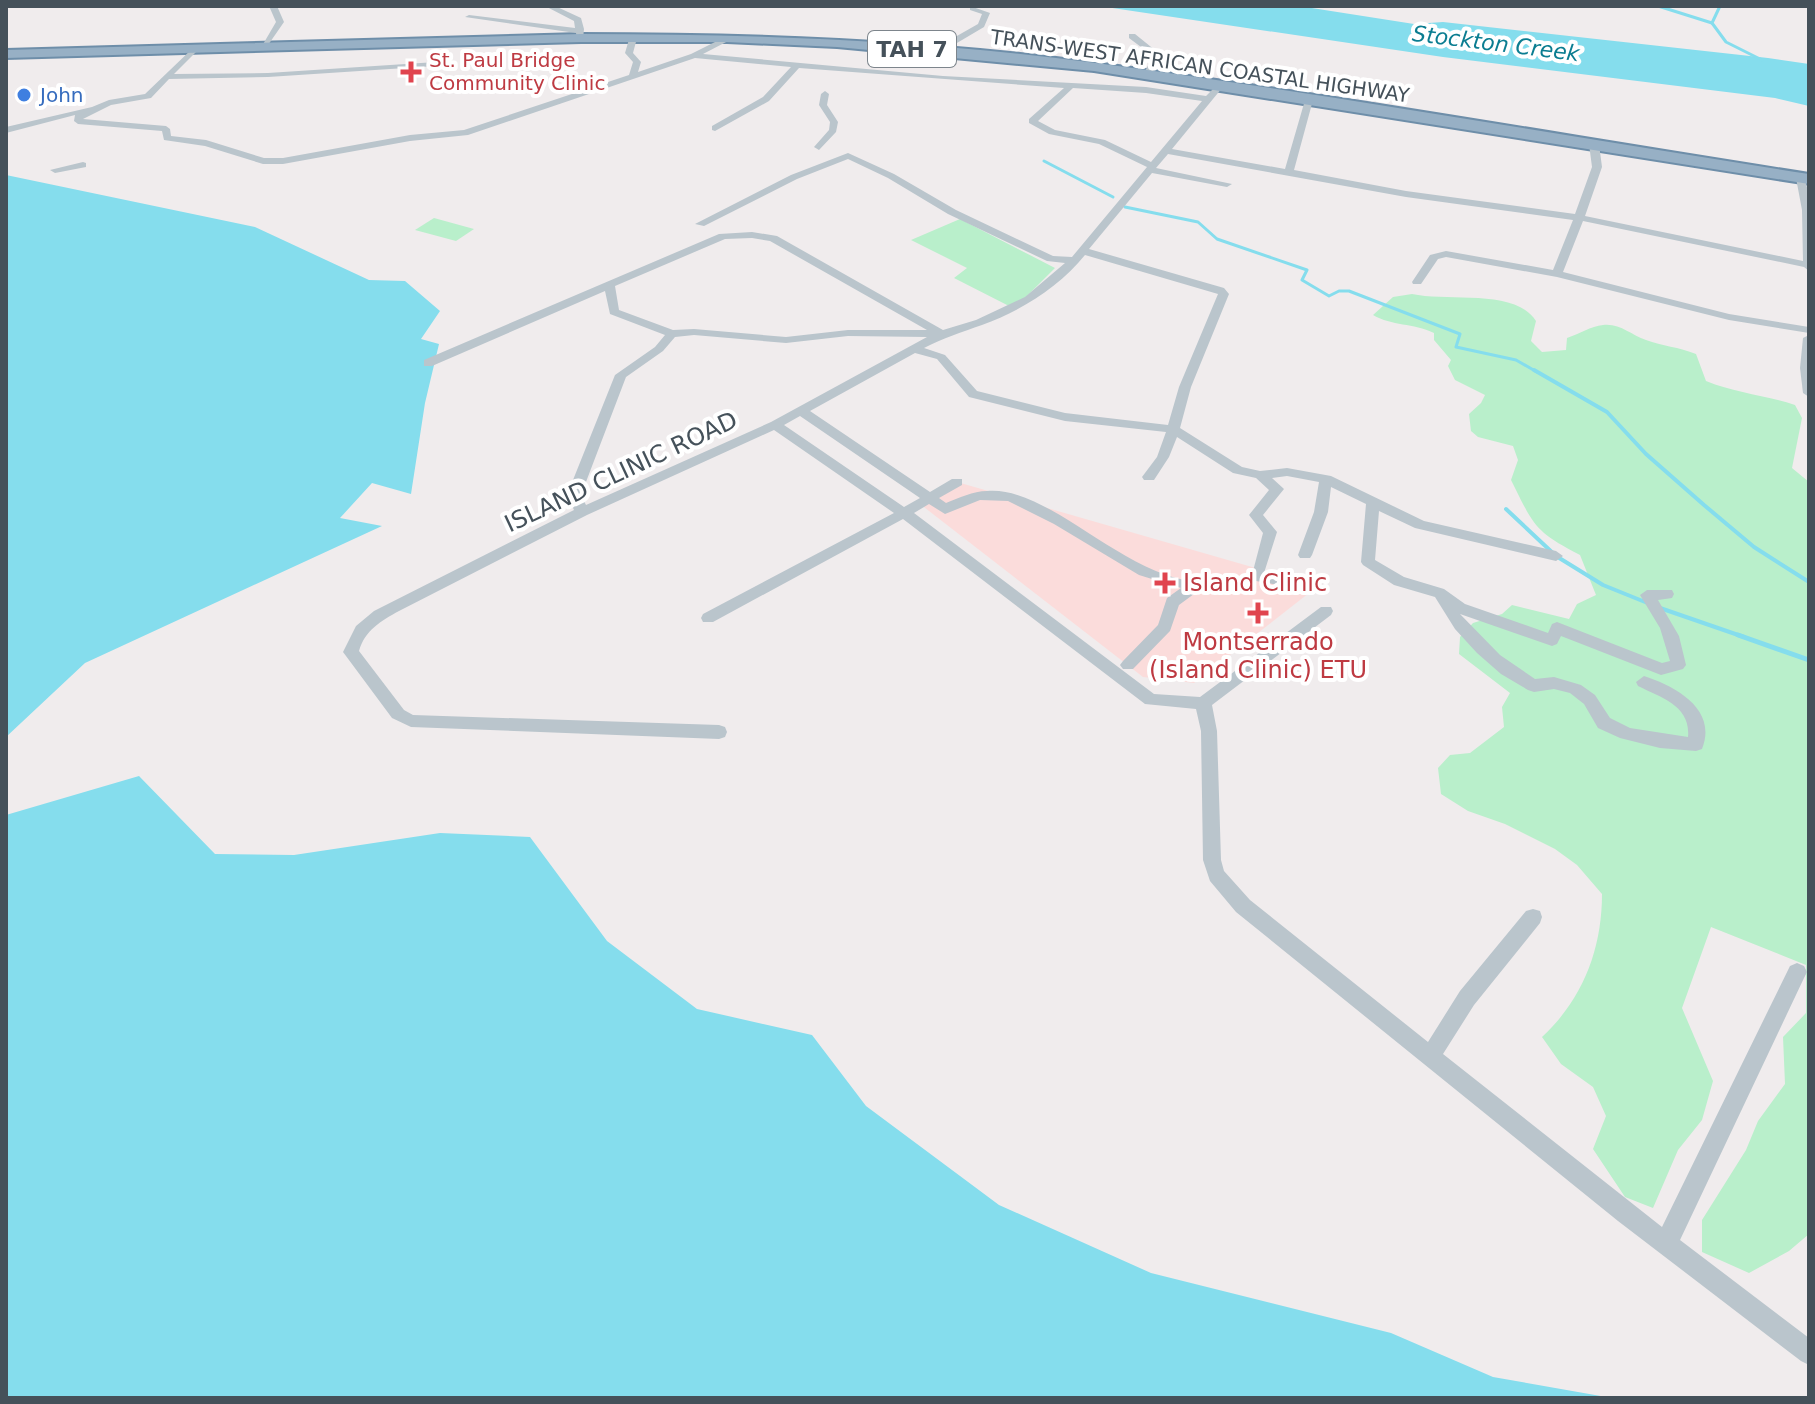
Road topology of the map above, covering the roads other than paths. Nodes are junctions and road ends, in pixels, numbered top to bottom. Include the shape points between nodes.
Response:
1 (273, 6) edge
2 (549, 6) edge
3 (973, 8) edge
4 (469, 17) dead end
5 (580, 33) junction
6 (1132, 36) dead end
7 (633, 38) junction
8 (727, 38) junction
9 (266, 46) junction
10 (194, 49) junction
11 (937, 51) junction
12 (6, 54) edge
13 (694, 56) junction
14 (436, 64) dead end
15 (796, 66) junction
16 (1147, 75) junction
17 (633, 76) junction
18 (169, 77) junction
19 (1219, 86) junction
20 (1070, 87) junction
21 (825, 94) dead end
22 (1209, 99) junction
23 (1309, 100) junction
24 (109, 103) junction
25 (28, 123) junction
26 (88, 124) junction
27 (715, 128) dead end
28 (6, 130) edge
29 (1594, 144) junction
30 (819, 147) dead end
31 (1166, 151) junction
32 (83, 165) dead end
33 (1150, 168) junction
34 (55, 170) dead end
35 (1289, 172) junction
36 (1805, 178) edge
37 (1227, 184) dead end
38 (1581, 218) junction
39 (700, 224) dead end
40 (1079, 256) junction
41 (1809, 266) edge
42 (1557, 274) junction
43 (1417, 282) dead end
44 (609, 283) junction
45 (1809, 330) edge
46 (672, 334) junction
47 (942, 334) junction
48 (1809, 338) edge
49 (913, 349) junction
50 (428, 363) dead end
51 (1809, 393) edge
52 (801, 411) junction
53 (775, 425) junction
54 (1173, 429) junction
55 (1260, 475) junction
56 (1149, 477) dead end
57 (1326, 479) junction
58 (957, 482) dead end
59 (929, 499) junction
60 (1373, 502) junction
61 (582, 512) junction
62 (904, 513) junction
63 (1305, 555) dead end
64 (1556, 556) dead end
65 (1259, 569) dead end
66 (1297, 580) dead end
67 (1192, 588) junction
68 (1439, 593) junction
69 (1667, 594) dead end
70 (1326, 611) dead end
71 (708, 618) dead end
72 (1128, 665) dead end
73 (1644, 682) dead end
74 (1203, 703) junction
75 (719, 732) dead end
76 (1533, 917) dead end
77 (1797, 972) dead end
78 (1430, 1057) junction
79 (1667, 1242) junction
80 (1809, 1353) edge

1 - 9 street via 280,22
2 - 5 street via 578,20
3 - 11 street via 986,13 981,25
4 - 5 street
5 - 7 highway, TRANS-WEST AFRICAN COASTAL HIGHWAY / TAH 7
5 - 9 highway, TRANS-WEST AFRICAN COASTAL HIGHWAY / TAH 7
6 - 16 street via 1157,55
7 - 8 highway, TRANS-WEST AFRICAN COASTAL HIGHWAY / TAH 7
7 - 17 street
8 - 11 highway, TRANS-WEST AFRICAN COASTAL HIGHWAY / TAH 7
8 - 13 street
9 - 10 highway, TRANS-WEST AFRICAN COASTAL HIGHWAY / TAH 7
10 - 12 highway, TRANS-WEST AFRICAN COASTAL HIGHWAY / TAH 7
10 - 18 street
11 - 16 highway, TRANS-WEST AFRICAN COASTAL HIGHWAY / TAH 7
13 - 15 street
13 - 17 street
14 - 18 street
15 - 20 street
15 - 27 street via 766,99
16 - 19 highway, TRANS-WEST AFRICAN COASTAL HIGHWAY / TAH 7
17 - 26 street via 465,133 283,161 167,138 166,129 146,125
18 - 24 street via 148,96
19 - 22 street, ISLAND CLINIC ROAD
19 - 23 highway, TRANS-WEST AFRICAN COASTAL HIGHWAY / TAH 7
20 - 22 street
20 - 33 street via 1032,121 1052,132 1102,142
21 - 30 street via 823,105 834,122
22 - 31 street, ISLAND CLINIC ROAD
23 - 29 highway, TRANS-WEST AFRICAN COASTAL HIGHWAY / TAH 7
23 - 35 street
24 - 25 street
24 - 26 street via 79,116 78,121
25 - 26 street
25 - 28 street
29 - 36 highway, TRANS-WEST AFRICAN COASTAL HIGHWAY / TAH 7
29 - 38 street via 1597,167
31 - 33 street, ISLAND CLINIC ROAD
31 - 35 street
32 - 34 street
33 - 37 street
33 - 40 street, ISLAND CLINIC ROAD
35 - 38 street
36 - 41 street
38 - 41 street
38 - 42 street
39 - 40 street via 848,156 1051,259
40 - 47 street, ISLAND CLINIC ROAD via 1029,299
40 - 54 street via 1224,294
42 - 43 street via 1438,254
42 - 45 street via 1688,308
44 - 46 street via 614,312
44 - 47 street via 723,236 773,238
44 - 50 street
46 - 47 street via 786,340 848,333
46 - 61 street via 621,375 574,495
47 - 49 street, ISLAND CLINIC ROAD
48 - 51 street
49 - 52 street, ISLAND CLINIC ROAD
49 - 54 street via 941,357 973,394 1065,417
52 - 53 street, ISLAND CLINIC ROAD
52 - 59 street
53 - 61 street, ISLAND CLINIC ROAD
53 - 62 street
54 - 55 street via 1238,470
54 - 56 street
55 - 57 street via 1287,472
55 - 65 street via 1277,489 1256,515 1270,532
57 - 60 street
57 - 63 street
58 - 59 street
59 - 62 street
59 - 67 street via 945,509 984,495 1024,502 1122,560
60 - 64 street via 1420,525
60 - 68 street via 1368,562 1399,581
61 - 75 street, ISLAND CLINIC ROAD via 370,621 353,640 351,652 398,714 411,721
62 - 71 street
62 - 74 street via 1151,700
66 - 67 street via 1254,576 1237,586
67 - 72 street via 1172,602 1165,627
68 - 69 street via 1503,626 1552,640 1557,628 1661,669 1678,665 1676,643 1647,595
68 - 73 street via 1453,618 1511,674 1534,686 1559,683 1588,697 1602,721 1626,733 1654,742 1696,744 1699,726 1693,710
70 - 74 street
74 - 78 street via 1216,875 1255,917
76 - 78 street via 1467,998
77 - 79 street
78 - 79 street
79 - 80 street

